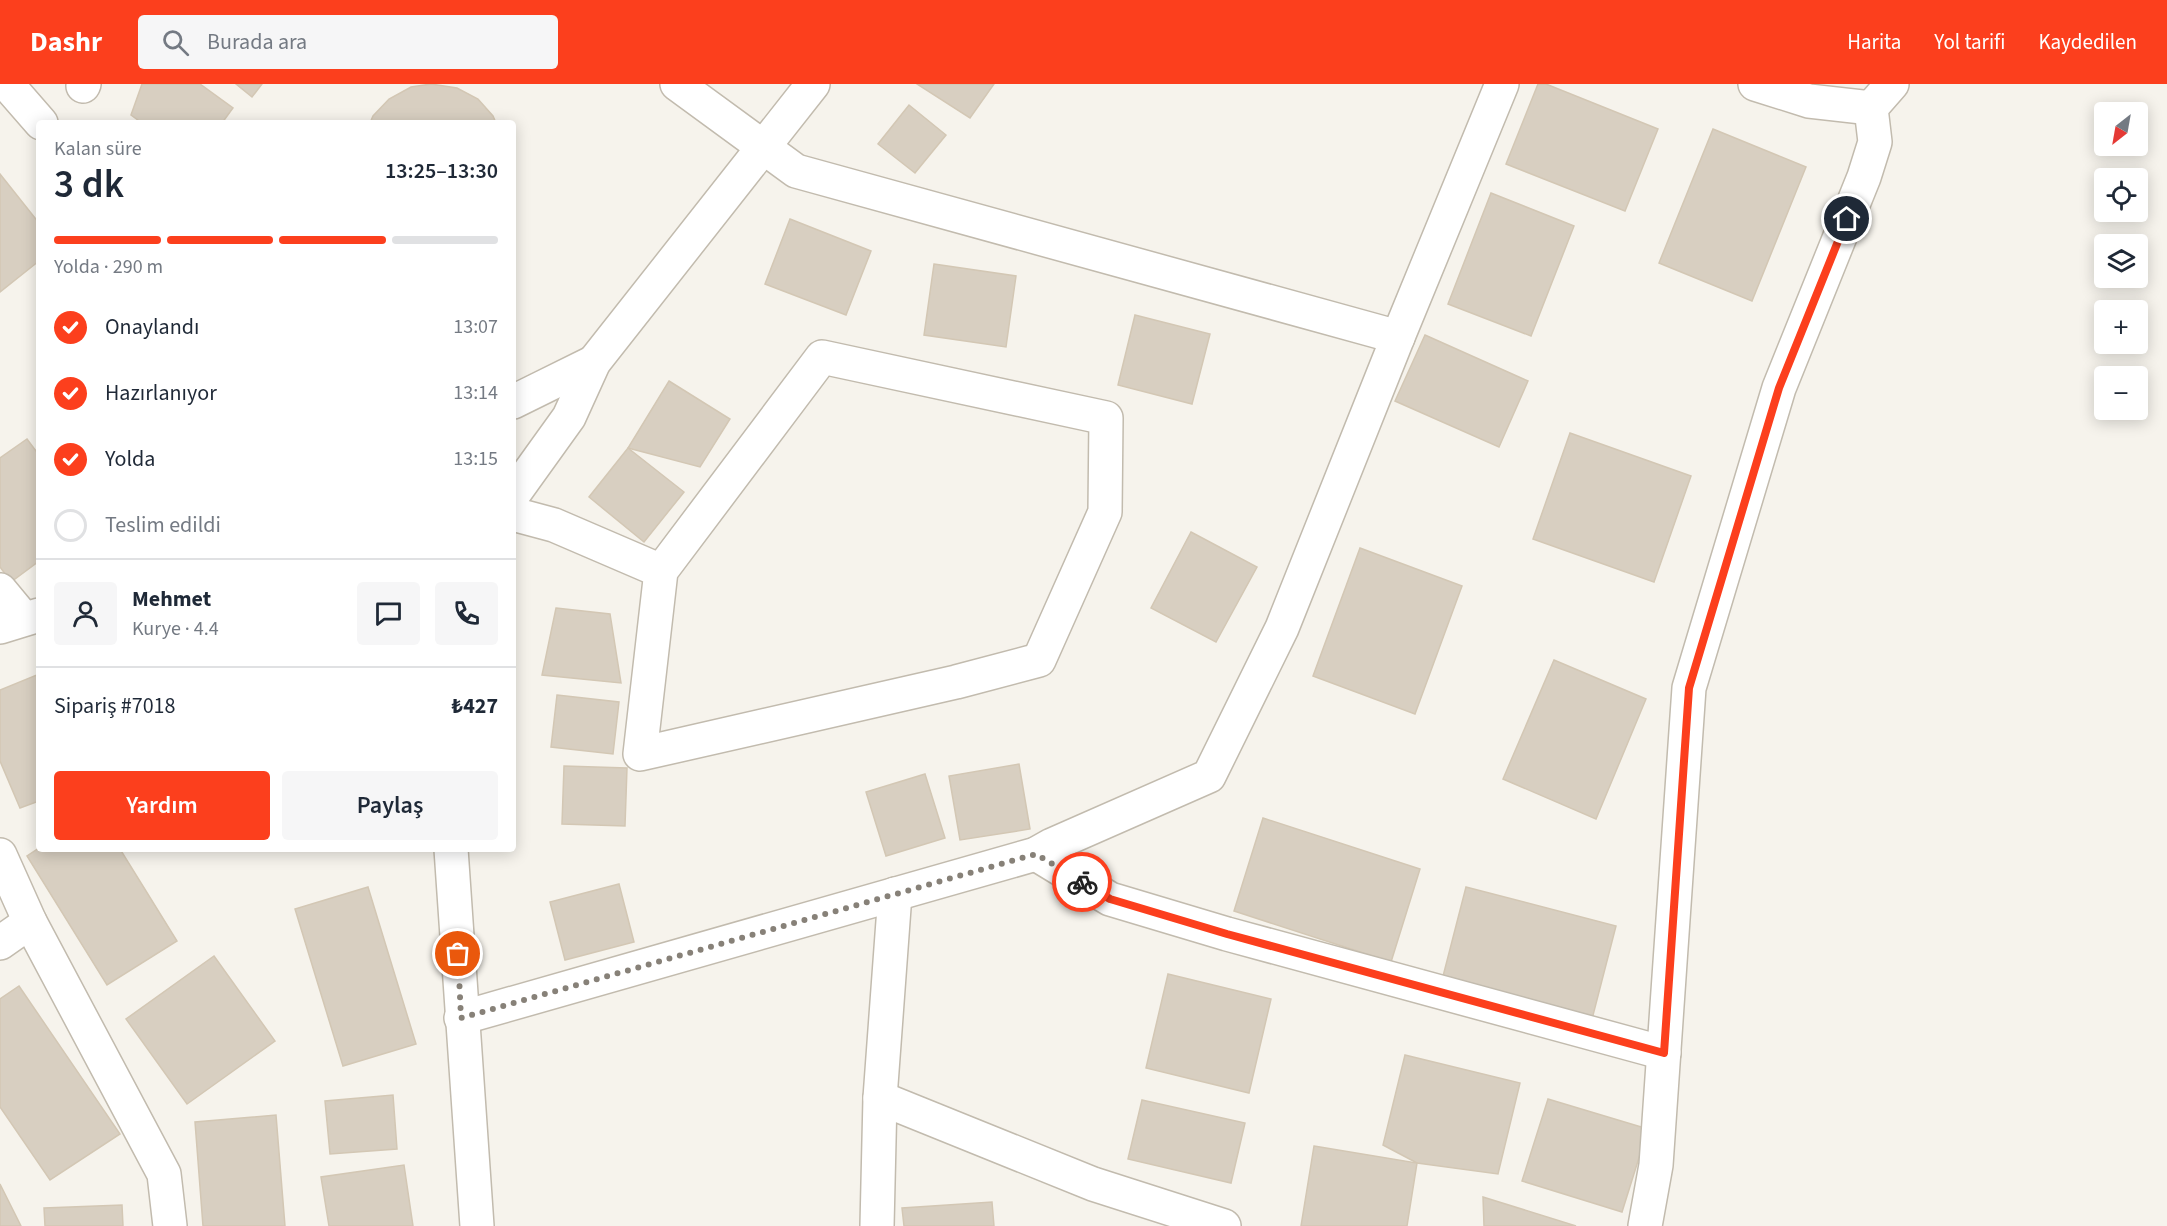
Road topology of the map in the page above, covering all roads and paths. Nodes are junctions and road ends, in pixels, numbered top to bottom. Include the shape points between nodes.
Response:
1 (7, 84) edge
2 (677, 84) edge
3 (813, 84) edge
4 (1502, 84) edge
5 (1755, 84) edge
6 (1882, 96) edge
7 (38, 120) edge
8 (762, 147) junction
9 (1398, 337) junction
10 (594, 362) junction
11 (516, 401) edge
12 (516, 491) edge
13 (516, 515) edge
14 (661, 571) junction
15 (0, 590) edge
16 (21, 621) edge
17 (451, 852) edge
18 (1036, 854) junction
19 (0, 855) edge
20 (895, 894) junction
21 (30, 922) junction
22 (0, 943) edge
23 (461, 1018) junction
24 (1664, 1053) junction
25 (880, 1098) junction
26 (170, 1226) edge
27 (477, 1226) edge
28 (877, 1226) edge
29 (1224, 1226) edge
30 (1645, 1226) edge

1 - 7 street
2 - 8 street
3 - 8 street
4 - 9 street
5 - 6 street via 1809,101
6 - 24 street via 1875,142 1864,177 1779,388 1689,688
8 - 9 street via 796,171
8 - 10 street
9 - 18 street via 1282,628 1209,776
10 - 11 street
10 - 12 street via 569,417
13 - 14 street via 554,525
14 - 14 street via 640,754 1039,660 1105,512 1106,418 822,357
15 - 16 street
17 - 23 street
18 - 20 street
18 - 24 street via 1110,899
19 - 21 street
20 - 23 street
20 - 25 street
21 - 22 street
21 - 26 street via 164,1174
23 - 27 street
24 - 30 street via 1656,1164
25 - 28 street
25 - 29 street via 1093,1184

